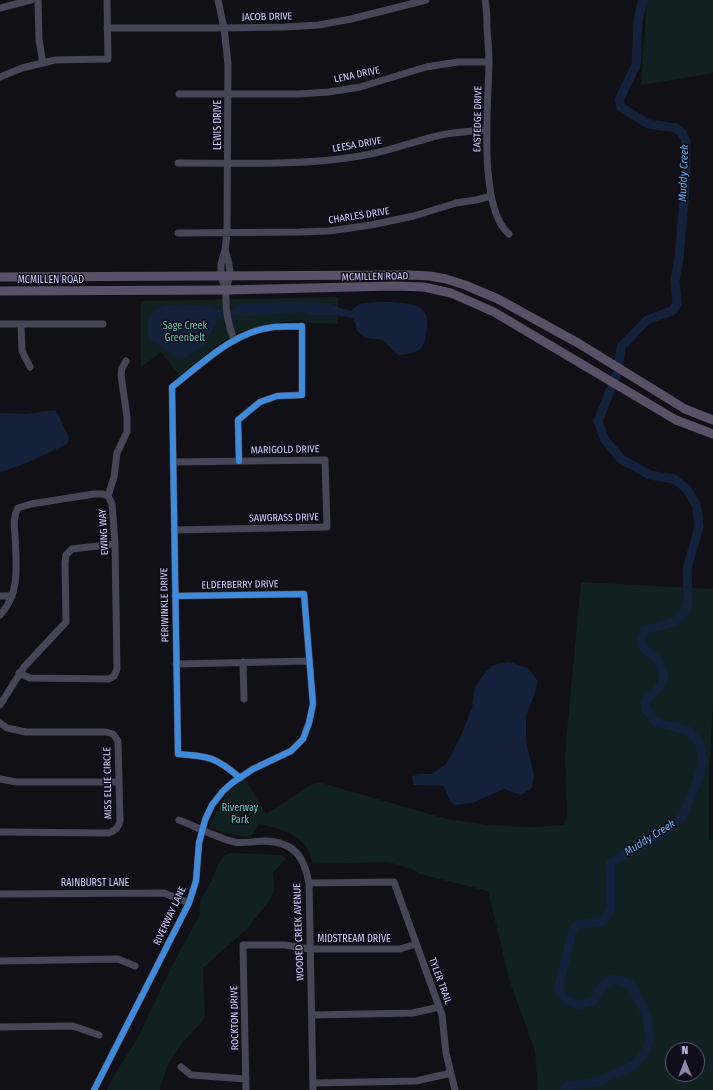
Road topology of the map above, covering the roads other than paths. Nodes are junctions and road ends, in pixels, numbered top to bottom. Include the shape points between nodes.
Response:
1 (31, 0) edge
2 (38, 0) edge
3 (107, 0) edge
4 (218, 0) edge
5 (426, 0) edge
6 (485, 0) edge
7 (0, 8) edge
8 (107, 28) junction
9 (224, 28) junction
10 (489, 62) junction
11 (43, 63) junction
12 (0, 77) edge
13 (179, 94) dead end
14 (228, 95) junction
15 (487, 130) junction
16 (178, 163) dead end
17 (228, 163) junction
18 (491, 196) junction
19 (178, 233) dead end
20 (227, 233) junction
21 (509, 234) dead end
22 (0, 277) edge
23 (225, 277) junction
24 (226, 290) junction
25 (0, 291) edge
26 (0, 324) edge
27 (21, 324) junction
28 (103, 324) dead end
29 (234, 340) junction
30 (126, 362) dead end
31 (30, 367) dead end
32 (713, 420) edge
33 (713, 434) edge
34 (325, 460) joint
35 (239, 461) junction
36 (173, 462) junction
37 (108, 496) junction
38 (174, 530) junction
39 (115, 544) junction
40 (304, 594) joint
41 (0, 596) edge
42 (12, 596) junction
43 (175, 596) junction
44 (0, 615) edge
45 (310, 660) junction
46 (243, 662) junction
47 (176, 664) junction
48 (19, 673) junction
49 (244, 699) dead end
50 (0, 705) edge
51 (0, 723) edge
52 (240, 778) junction
53 (0, 779) edge
54 (119, 782) junction
55 (179, 820) dead end
56 (202, 830) junction
57 (0, 832) edge
58 (308, 883) junction
59 (0, 894) edge
60 (189, 903) junction
61 (416, 944) junction
62 (243, 945) joint
63 (310, 949) junction
64 (0, 961) edge
65 (134, 966) dead end
66 (439, 1007) junction
67 (312, 1015) junction
68 (0, 1027) edge
69 (99, 1035) dead end
70 (181, 1067) dead end
71 (451, 1073) junction
72 (246, 1079) junction
73 (313, 1087) edge
74 (94, 1090) edge
75 (246, 1090) edge
76 (455, 1090) edge

1 - 7 street
2 - 11 street via 39,40
3 - 8 street
4 - 9 street, LEWIS DRIVE
5 - 9 street, JACOB DRIVE via 319,25
6 - 10 street, EASTEDGE DRIVE
8 - 9 street, JACOB DRIVE
8 - 11 street via 108,59 55,60
9 - 14 street, LEWIS DRIVE
10 - 14 street, LENA DRIVE via 458,62 426,67 360,87 329,92
10 - 15 street, EASTEDGE DRIVE
11 - 12 street
13 - 14 street, LENA DRIVE
14 - 17 street, LEWIS DRIVE
15 - 17 street, LEESA DRIVE via 434,136 360,156 321,161 282,164
15 - 18 street, EASTEDGE DRIVE via 487,164
16 - 17 street, LEESA DRIVE
17 - 20 street, LEWIS DRIVE
18 - 20 street, CHARLES DRIVE via 456,203 414,216 329,231
18 - 21 street, EASTEDGE DRIVE via 499,223
19 - 20 street, CHARLES DRIVE
20 - 23 street, LEWIS DRIVE via 225,250 230,263
22 - 23 main road, MCMILLEN ROAD
23 - 24 street, LEWIS DRIVE
23 - 32 main road, MCMILLEN ROAD via 446,278 518,310 578,342 685,409
24 - 25 main road, MCMILLEN ROAD
24 - 29 street, LEWIS DRIVE via 227,320
24 - 33 main road, MCMILLEN ROAD via 424,287 451,293 494,312 676,420
26 - 27 street
27 - 28 street
27 - 31 street via 22,351
29 - 35 street via 252,332 274,327 302,326 302,395 277,396 260,402 238,420
29 - 36 street, PERIWINKLE DRIVE via 172,387
30 - 37 street via 121,375 127,432 117,453
34 - 35 street, MARIGOLD DRIVE
34 - 38 street, SAWGRASS DRIVE via 327,527
35 - 36 street, MARIGOLD DRIVE
36 - 38 street, PERIWINKLE DRIVE
37 - 39 street, EWING WAY via 112,504
37 - 42 street, EWING WAY via 94,494 18,508 14,514 15,589
38 - 43 street, PERIWINKLE DRIVE
39 - 48 street via 72,549 66,554 66,622
39 - 48 street, EWING WAY via 117,669 114,676 30,678
40 - 43 street, ELDERBERRY DRIVE
40 - 45 street, RIVERWAY LANE
41 - 42 street
42 - 44 street, EWING WAY
43 - 47 street, PERIWINKLE DRIVE
45 - 46 street
45 - 52 street, RIVERWAY LANE via 312,704 310,724 303,739 291,751
46 - 47 street
46 - 49 street
47 - 52 street, PERIWINKLE DRIVE via 178,754 200,755 213,759
48 - 50 street
51 - 54 street, MISS ELLIE CIRCLE via 7,728 26,732 113,734 118,741
52 - 56 street, RIVERWAY LANE via 223,791 212,805
53 - 54 street via 16,782
54 - 57 street, MISS ELLIE CIRCLE via 120,821 115,831
55 - 56 street, WOODED CREEK AVENUE
56 - 58 street, WOODED CREEK AVENUE via 234,842 279,842 291,848 302,859
56 - 60 street, RIVERWAY LANE via 196,881
58 - 61 street, TYLER TRAIL via 394,882
58 - 63 street, WOODED CREEK AVENUE
59 - 60 street, RAINBURST LANE via 164,893
60 - 74 street, RIVERWAY LANE
61 - 63 street, MIDSTREAM DRIVE via 400,949
61 - 66 street, TYLER TRAIL
62 - 63 street, MIDSTREAM DRIVE via 285,945
62 - 72 street, ROCKTON DRIVE
63 - 67 street, WOODED CREEK AVENUE
64 - 65 street via 118,959
66 - 67 street via 413,1013
66 - 71 street, TYLER TRAIL
67 - 73 street, WOODED CREEK AVENUE
68 - 69 street via 73,1026
70 - 72 street via 191,1075
71 - 73 street via 416,1081
71 - 76 street, TYLER TRAIL
72 - 75 street, ROCKTON DRIVE

